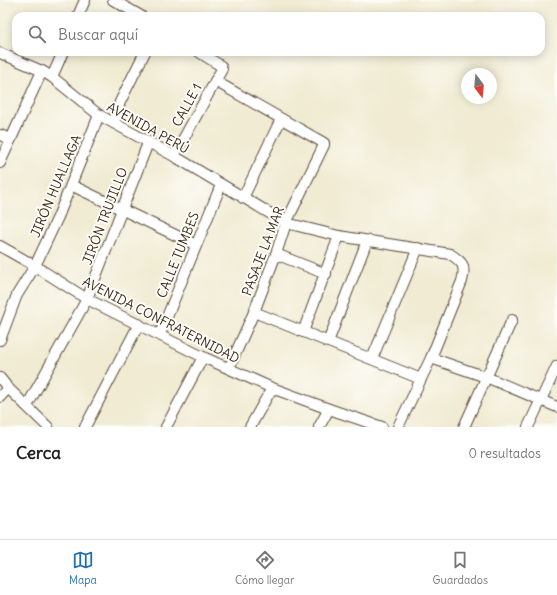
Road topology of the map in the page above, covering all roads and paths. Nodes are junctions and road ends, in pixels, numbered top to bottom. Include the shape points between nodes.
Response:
1 (85, 0) edge
2 (112, 0) edge
3 (80, 12) edge
4 (134, 12) edge
5 (0, 53) edge
6 (61, 56) edge
7 (143, 56) edge
8 (205, 56) edge
9 (42, 71) junction
10 (52, 77) junction
11 (215, 81) junction
12 (99, 116) junction
13 (281, 119) junction
14 (114, 124) junction
15 (0, 134) edge
16 (11, 139) junction
17 (148, 143) junction
18 (174, 156) junction
19 (0, 163) edge
20 (71, 185) junction
21 (221, 185) junction
22 (243, 198) junction
23 (122, 210) junction
24 (286, 223) junction
25 (339, 236) junction
26 (366, 241) junction
27 (196, 245) junction
28 (0, 246) edge
29 (418, 248) junction
30 (276, 254) junction
31 (35, 266) junction
32 (326, 274) junction
33 (87, 299) junction
34 (254, 312) junction
35 (512, 320) dead end
36 (139, 324) junction
37 (303, 332) junction
38 (160, 334) junction
39 (0, 340) edge
40 (328, 342) junction
41 (203, 357) junction
42 (431, 358) junction
43 (372, 359) junction
44 (557, 366) edge
45 (229, 368) junction
46 (486, 376) junction
47 (0, 378) edge
48 (421, 379) junction
49 (8, 388) junction
50 (272, 388) junction
51 (0, 397) edge
52 (542, 400) junction
53 (27, 406) junction
54 (557, 407) edge
55 (329, 409) junction
56 (48, 427) edge
57 (85, 427) edge
58 (166, 427) edge
59 (250, 427) edge
60 (319, 427) edge
61 (382, 427) edge
62 (398, 427) edge
63 (464, 427) edge
64 (528, 427) edge

1 - 3 street
2 - 4 street
5 - 9 street, AVENIDA PERÚ
6 - 10 street
7 - 14 street via 120,102
8 - 11 street, CALLE 1 via 221,66 221,72
9 - 10 street, AVENIDA PERÚ
9 - 16 street
10 - 12 street, AVENIDA PERÚ
11 - 13 street
11 - 18 street, CALLE 1
12 - 14 street, AVENIDA PERÚ
12 - 20 street, JIRÓN HUALLAGA
13 - 22 street
13 - 24 street, PASAJE LA MAR via 324,143
14 - 17 street, AVENIDA PERÚ
15 - 16 street
16 - 19 street
17 - 18 street, AVENIDA PERÚ
17 - 23 street, JIRÓN TRUJILLO
18 - 21 street, AVENIDA PERÚ
20 - 23 street
20 - 31 street, JIRÓN HUALLAGA
21 - 22 street, AVENIDA PERÚ
21 - 27 street, CALLE TUMBES
22 - 24 street, AVENIDA PERÚ
23 - 27 street
23 - 33 street, JIRÓN TRUJILLO
24 - 25 street, AVENIDA PERÚ
24 - 30 street, PASAJE LA MAR
25 - 26 street, AVENIDA PERÚ
25 - 32 street
26 - 29 street, AVENIDA PERÚ
26 - 40 street
27 - 38 street, CALLE TUMBES
28 - 31 street, AVENIDA CONFRATERNIDAD
29 - 42 street, AVENIDA PERÚ via 450,254 464,265 462,281
29 - 43 street
30 - 32 street
30 - 34 street, PASAJE LA MAR
31 - 33 street, AVENIDA CONFRATERNIDAD
31 - 39 street, JIRÓN HUALLAGA via 16,295
32 - 37 street
33 - 36 street, AVENIDA CONFRATERNIDAD
33 - 53 street, JIRÓN TRUJILLO
34 - 37 street
34 - 45 street, PASAJE LA MAR
35 - 46 street
36 - 38 street, AVENIDA CONFRATERNIDAD
36 - 57 street
37 - 40 street
38 - 41 street, AVENIDA CONFRATERNIDAD
40 - 43 street
41 - 45 street, AVENIDA CONFRATERNIDAD
41 - 58 street
42 - 46 street
42 - 48 street
43 - 48 street
44 - 52 street
45 - 50 street, AVENIDA CONFRATERNIDAD
46 - 52 street
46 - 63 street
47 - 49 street
48 - 62 street
49 - 51 street
49 - 53 street
50 - 55 street, AVENIDA CONFRATERNIDAD
50 - 59 street
52 - 54 street
52 - 64 street
53 - 56 street
55 - 60 street
55 - 61 street, AVENIDA CONFRATERNIDAD

